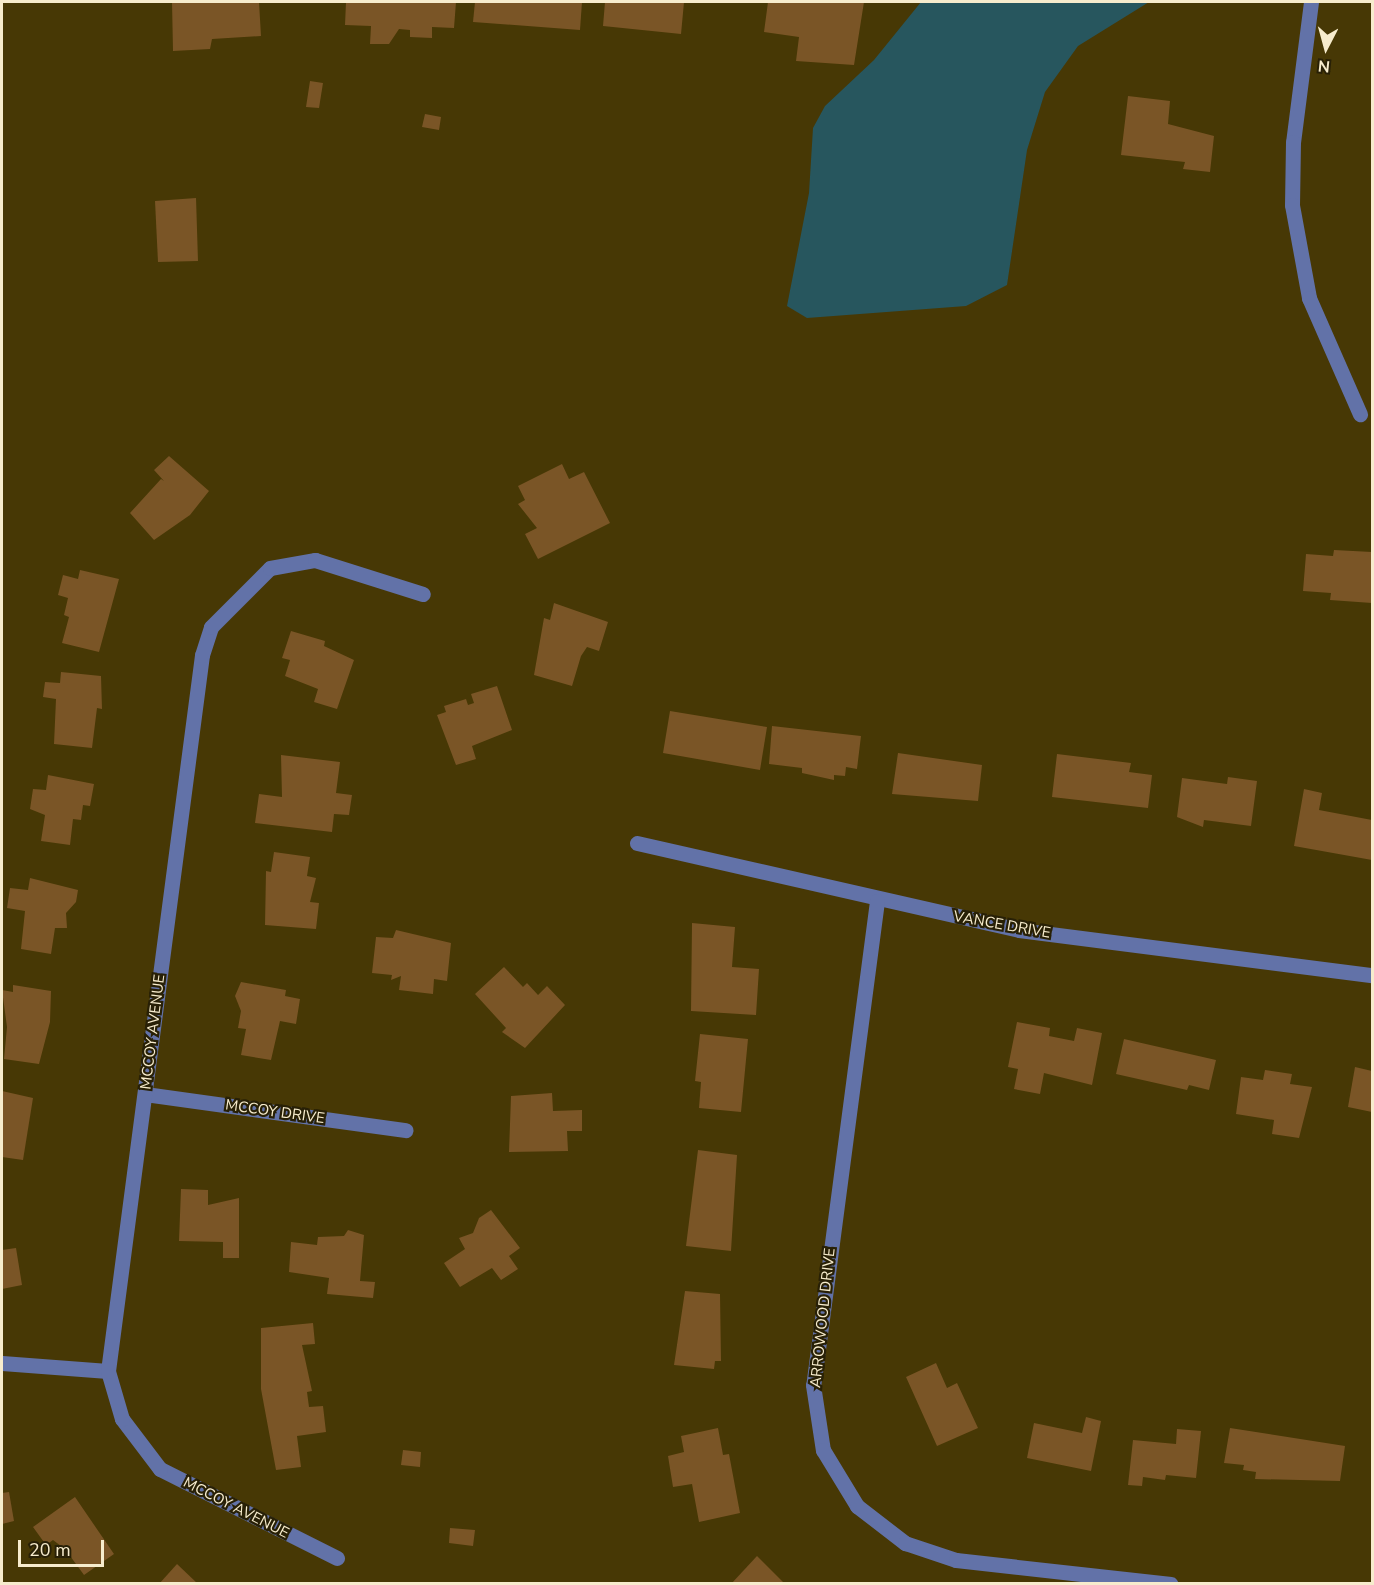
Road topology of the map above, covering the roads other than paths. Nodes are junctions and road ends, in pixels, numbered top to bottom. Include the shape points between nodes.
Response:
1 (1311, 2) edge
2 (1360, 414) dead end
3 (423, 594) dead end
4 (637, 843) dead end
5 (877, 901) junction
6 (1372, 975) edge
7 (145, 1094) junction
8 (406, 1130) dead end
9 (2, 1363) edge
10 (108, 1371) junction
11 (338, 1558) dead end
12 (1171, 1584) edge

1 - 2 street via 1293,142 1292,205 1309,298
3 - 7 street, MCCOY AVENUE via 315,560 270,568 211,627 202,655
4 - 5 street, VANCE DRIVE via 753,866
5 - 6 street, VANCE DRIVE via 1019,930
5 - 12 street, ARROWOOD DRIVE via 813,1386 824,1450 858,1506 905,1543 956,1560
7 - 8 street, MCCOY DRIVE
7 - 10 street, MCCOY AVENUE
9 - 10 street
10 - 11 street, MCCOY AVENUE via 122,1419 160,1469

